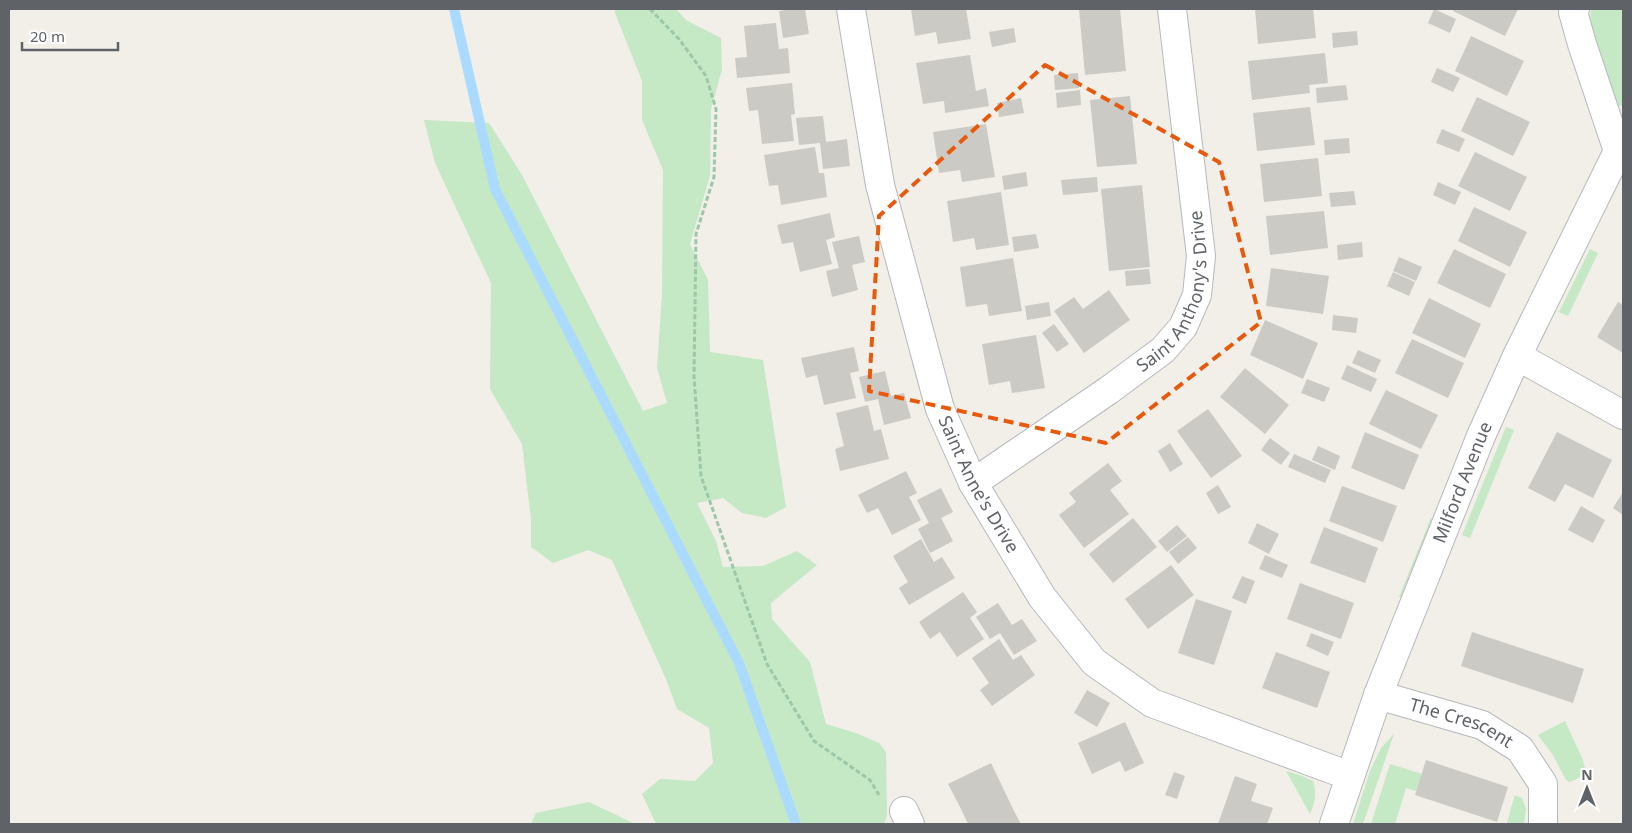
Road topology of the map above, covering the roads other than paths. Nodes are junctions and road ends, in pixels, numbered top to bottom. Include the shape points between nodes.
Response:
1 (851, 9) edge
2 (1172, 9) edge
3 (1575, 9) edge
4 (1621, 146) edge
5 (1517, 356) junction
6 (1623, 415) edge
7 (973, 483) junction
8 (1378, 695) junction
9 (1350, 776) junction
10 (1334, 824) edge
11 (1543, 824) edge

1 - 7 street, Saint Anne's Drive via 883,194 940,409
2 - 7 street, Saint Anthony's Drive via 1201,256 1197,295 1183,327 1163,350
3 - 4 street, Milford Avenue via 1573,12 1582,44
4 - 5 street, Milford Avenue
5 - 6 street
5 - 8 street, Milford Avenue via 1481,436
7 - 9 street, Saint Anne's Drive via 1042,597 1094,662 1152,703
8 - 9 street, Milford Avenue
8 - 11 street, The Crescent via 1482,725 1520,749 1543,784
9 - 10 street, Milford Avenue

